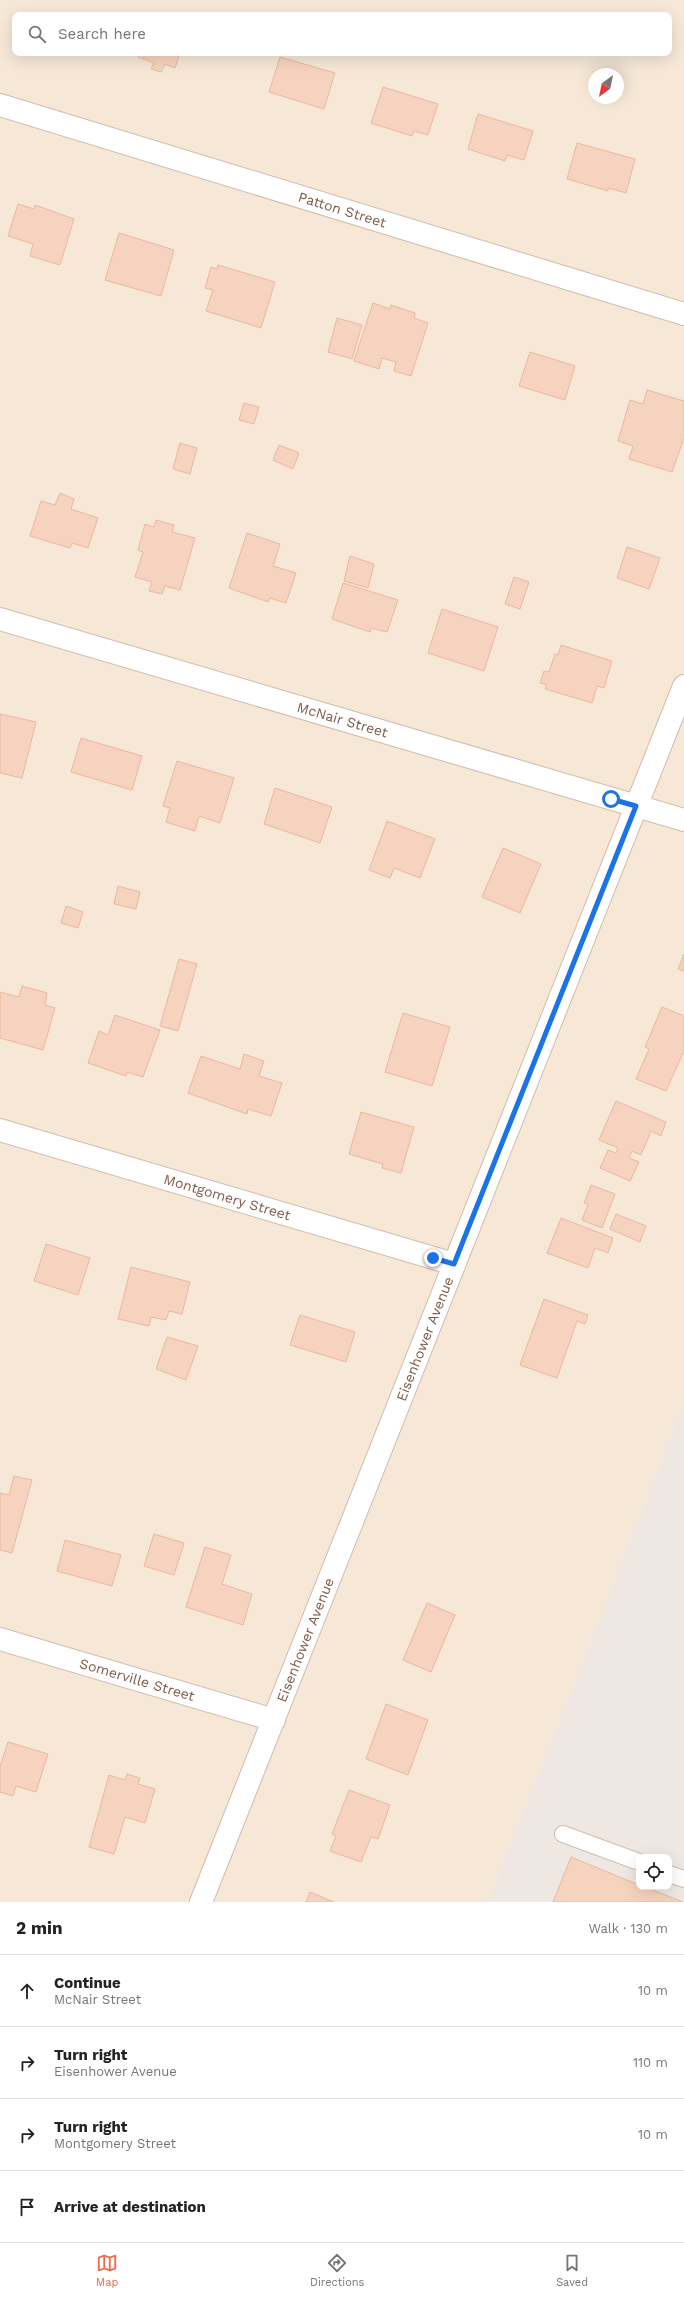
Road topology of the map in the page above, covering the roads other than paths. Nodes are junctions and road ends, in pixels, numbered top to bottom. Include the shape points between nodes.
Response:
1 (0, 105) edge
2 (684, 314) edge
3 (0, 619) edge
4 (684, 686) edge
5 (636, 806) junction
6 (684, 820) edge
7 (0, 1130) edge
8 (454, 1264) junction
9 (0, 1639) edge
10 (274, 1720) junction
11 (563, 1834) dead end
12 (636, 1861) edge
13 (672, 1875) edge
14 (684, 1879) edge
15 (201, 1902) edge

1 - 2 street, Patton Street
3 - 5 street, McNair Street
4 - 5 street, Eisenhower Avenue
5 - 6 street, McNair Street
5 - 8 street, Eisenhower Avenue
7 - 8 street, Montgomery Street
8 - 10 street, Eisenhower Avenue
9 - 10 street, Somerville Street
10 - 15 street, Eisenhower Avenue
11 - 12 lane
13 - 14 lane

